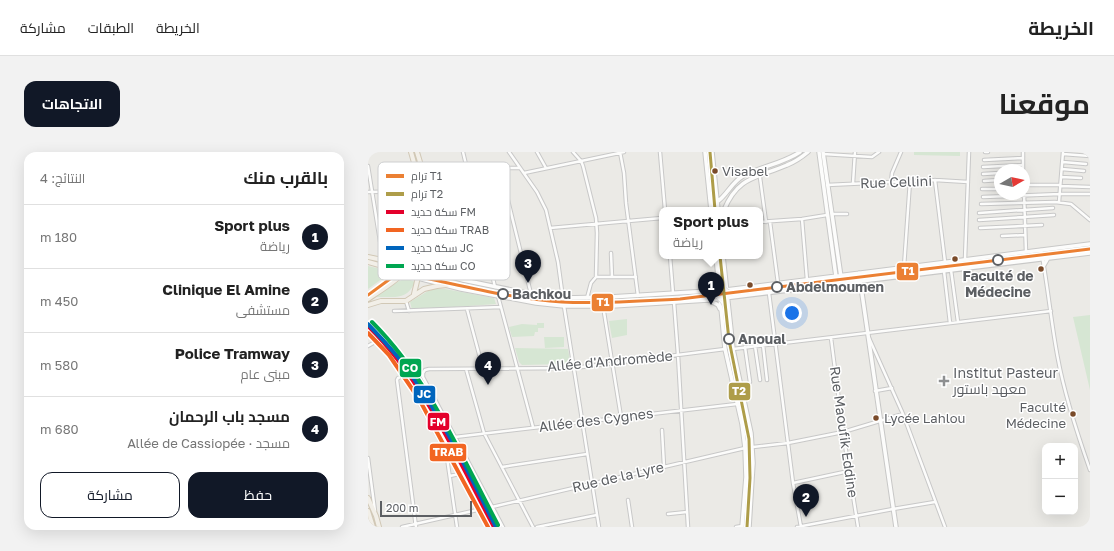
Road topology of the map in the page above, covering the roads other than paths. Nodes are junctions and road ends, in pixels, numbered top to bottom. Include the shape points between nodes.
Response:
1 (411, 152) edge
2 (417, 152) edge
3 (463, 152) edge
4 (509, 152) edge
5 (537, 152) edge
6 (573, 152) edge
7 (620, 152) edge
8 (624, 152) edge
9 (660, 152) edge
10 (706, 152) edge
11 (712, 152) edge
12 (800, 152) edge
13 (808, 152) edge
14 (819, 152) edge
15 (855, 152) edge
16 (879, 152) edge
17 (901, 152) edge
18 (969, 152) edge
19 (1022, 152) edge
20 (823, 153) edge
21 (876, 153) edge
22 (1063, 153) edge
23 (855, 156) junction
24 (1090, 156) edge
25 (1023, 158) junction
26 (984, 160) dead end
27 (581, 161) junction
28 (414, 162) edge
29 (420, 162) edge
30 (466, 162) edge
31 (1062, 162) junction
32 (1023, 164) edge
33 (1086, 164) dead end
34 (368, 166) edge
35 (994, 166) edge
36 (983, 167) dead end
37 (510, 168) edge
38 (519, 168) junction
39 (546, 168) junction
40 (1062, 169) junction
41 (759, 170) junction
42 (1084, 171) dead end
43 (524, 173) junction
44 (994, 173) edge
45 (983, 174) dead end
46 (760, 175) junction
47 (1061, 177) junction
48 (1081, 178) dead end
49 (935, 180) junction
50 (994, 180) edge
51 (910, 181) junction
52 (984, 181) dead end
53 (891, 182) junction
54 (968, 182) junction
55 (853, 184) junction
56 (826, 185) junction
57 (1030, 185) dead end
58 (1060, 185) junction
59 (1090, 187) edge
60 (982, 189) dead end
61 (994, 189) edge
62 (368, 192) edge
63 (372, 192) junction
64 (378, 192) edge
65 (1030, 194) edge
66 (1060, 194) junction
67 (1090, 194) edge
68 (994, 196) edge
69 (983, 197) dead end
70 (717, 202) junction
71 (1059, 202) junction
72 (1024, 203) junction
73 (981, 204) dead end
74 (665, 207) edge
75 (711, 207) edge
76 (718, 207) edge
77 (726, 207) edge
78 (1053, 208) dead end
79 (510, 209) edge
80 (1025, 210) junction
81 (979, 213) dead end
82 (848, 214) dead end
83 (830, 215) junction
84 (1054, 215) dead end
85 (1025, 217) junction
86 (659, 218) edge
87 (802, 219) junction
88 (628, 220) junction
89 (979, 220) dead end
90 (1090, 220) edge
91 (766, 222) joint
92 (770, 222) junction
93 (596, 223) junction
94 (1042, 225) dead end
95 (1025, 226) junction
96 (550, 228) junction
97 (980, 228) dead end
98 (378, 229) edge
99 (1026, 235) junction
100 (1002, 236) dead end
101 (1090, 244) edge
102 (1041, 250) junction
103 (1026, 252) junction
104 (611, 253) dead end
105 (1090, 253) edge
106 (368, 257) edge
107 (1043, 258) junction
108 (1048, 258) junction
109 (378, 259) edge
110 (670, 259) edge
111 (716, 259) edge
112 (723, 259) edge
113 (965, 260) junction
114 (368, 262) edge
115 (945, 262) junction
116 (378, 265) edge
117 (1044, 265) junction
118 (904, 267) junction
119 (951, 270) junction
120 (944, 271) junction
121 (725, 272) junction
122 (859, 273) junction
123 (841, 275) junction
124 (836, 276) junction
125 (596, 277) junction
126 (612, 277) junction
127 (636, 277) junction
128 (394, 280) edge
129 (418, 280) edge
130 (425, 280) edge
131 (463, 280) edge
132 (493, 280) edge
133 (806, 280) junction
134 (860, 281) junction
135 (778, 283) junction
136 (837, 284) junction
137 (842, 284) junction
138 (447, 286) junction
139 (495, 287) junction
140 (735, 289) junction
141 (718, 290) junction
142 (726, 290) junction
143 (769, 292) junction
144 (414, 294) junction
145 (531, 294) junction
146 (673, 294) junction
147 (498, 296) junction
148 (638, 296) junction
149 (563, 298) junction
150 (587, 298) junction
151 (719, 298) junction
152 (727, 298) junction
153 (368, 299) edge
154 (708, 300) junction
155 (406, 301) junction
156 (674, 302) junction
157 (368, 305) edge
158 (564, 306) junction
159 (603, 306) junction
160 (501, 307) junction
161 (467, 309) junction
162 (720, 309) junction
163 (394, 311) dead end
164 (409, 311) junction
165 (1051, 311) junction
166 (958, 322) junction
167 (950, 323) junction
168 (867, 333) junction
169 (831, 338) junction
170 (375, 342) dead end
171 (775, 344) junction
172 (763, 345) junction
173 (368, 346) edge
174 (755, 346) junction
175 (745, 347) junction
176 (725, 349) junction
177 (733, 349) junction
178 (678, 355) junction
179 (612, 362) junction
180 (518, 368) junction
181 (574, 368) junction
182 (466, 369) junction
183 (483, 369) junction
184 (760, 380) dead end
185 (767, 380) dead end
186 (750, 382) dead end
187 (892, 388) junction
188 (875, 391) junction
189 (737, 404) junction
190 (682, 410) junction
191 (902, 414) junction
192 (621, 417) junction
193 (880, 421) junction
194 (582, 422) junction
195 (533, 427) junction
196 (662, 430) dead end
197 (843, 432) junction
198 (484, 433) junction
199 (455, 437) junction
200 (788, 443) junction
201 (752, 447) junction
202 (445, 448) junction
203 (745, 448) junction
204 (587, 454) junction
205 (368, 458) edge
206 (684, 462) junction
207 (664, 466) junction
208 (502, 467) junction
209 (1090, 470) edge
210 (849, 471) junction
211 (459, 474) junction
212 (449, 476) junction
213 (592, 483) junction
214 (793, 483) junction
215 (368, 498) edge
216 (519, 500) junction
217 (628, 500) dead end
218 (936, 502) junction
219 (492, 507) junction
220 (893, 508) junction
221 (477, 510) junction
222 (368, 511) edge
223 (687, 512) junction
224 (668, 514) dead end
225 (455, 515) junction
226 (597, 515) junction
227 (376, 516) junction
228 (856, 516) junction
229 (416, 526) edge
230 (373, 527) edge
231 (379, 527) edge
232 (402, 527) edge
233 (457, 527) edge
234 (487, 527) edge
235 (503, 527) edge
236 (533, 527) edge
237 (537, 527) edge
238 (599, 527) edge
239 (632, 527) edge
240 (688, 527) edge
241 (736, 527) edge
242 (742, 527) edge
243 (749, 527) edge
244 (797, 527) edge
245 (801, 527) edge
246 (858, 527) edge
247 (896, 527) edge
248 (944, 527) edge

1 - 28 main road
2 - 29 main road
3 - 30 street
4 - 38 street
5 - 39 street
6 - 27 street
7 - 8 street
7 - 27 street
7 - 88 street
9 - 74 street
10 - 75 main road
11 - 70 main road
12 - 41 main road
13 - 46 main road via 788,165
14 - 56 main road
15 - 23 street
16 - 21 street
17 - 53 street
18 - 54 street
19 - 25 street
20 - 23 street
20 - 56 main road
21 - 23 street via 872,157
22 - 24 street
22 - 31 street
23 - 55 street
25 - 26 street
25 - 32 street
27 - 39 street
27 - 93 street
31 - 33 street
31 - 40 street
34 - 63 street
35 - 36 street
37 - 38 street
38 - 43 street
39 - 43 street
40 - 42 street
40 - 47 street
41 - 46 street
41 - 70 main road via 740,178
43 - 96 street via 545,206
44 - 45 street
46 - 77 main road via 739,186
46 - 91 street
47 - 48 street
47 - 58 street
49 - 51 street, Rue Cellini
49 - 54 street, Rue Cellini
49 - 115 street
50 - 52 street
51 - 53 street, Rue Cellini
51 - 118 street
53 - 55 street, Rue Cellini
54 - 113 street
55 - 56 street, Rue Cellini
56 - 83 main road
57 - 58 street
58 - 59 street
58 - 66 street
60 - 61 street
62 - 63 street
63 - 64 street
63 - 98 street
65 - 66 street
66 - 67 street
66 - 71 street
68 - 69 street
70 - 76 main road
71 - 72 street
71 - 90 street via 1071,204
72 - 73 street
72 - 80 street
78 - 80 street
79 - 145 street
80 - 81 street
80 - 85 street
82 - 83 street
83 - 87 street
83 - 123 main road
83 - 124 main road
84 - 85 street
85 - 89 street
85 - 95 street
86 - 88 street
87 - 92 street
87 - 133 street
88 - 93 street
88 - 127 street
91 - 92 street
92 - 135 street
93 - 96 street
93 - 125 street
94 - 95 street
95 - 97 street
95 - 99 street
96 - 149 street
99 - 100 street
99 - 103 street
101 - 102 main road
102 - 103 main road
102 - 107 street
103 - 113 main road
104 - 126 street
105 - 108 main road
106 - 109 main road
107 - 108 main road
107 - 117 street
107 - 119 main road
108 - 117 main road
110 - 146 street
111 - 141 main road
112 - 121 main road
113 - 115 main road
114 - 116 main road
115 - 118 main road
117 - 165 street
118 - 122 main road
119 - 120 main road
119 - 166 street
120 - 134 main road
120 - 167 street
121 - 140 main road via 728,284
121 - 142 main road
122 - 123 main road
122 - 134 main road
123 - 124 main road
123 - 137 main road
124 - 133 main road
124 - 136 main road
125 - 126 street
125 - 150 street via 591,283
126 - 127 street
127 - 148 street
128 - 153 main road
129 - 144 main road
130 - 138 main road
131 - 139 main road
132 - 139 street
133 - 135 main road
134 - 137 main road
134 - 168 main road
135 - 140 main road
136 - 137 main road
136 - 143 main road
138 - 144 main road via 430,287
138 - 147 main road
139 - 145 main road
140 - 142 main road
141 - 142 main road
141 - 146 main road
141 - 151 main road
142 - 152 main road
143 - 152 main road
143 - 171 street
144 - 155 main road
145 - 149 main road
146 - 148 main road
147 - 158 main road via 536,304
147 - 160 street
148 - 150 main road
149 - 150 main road
149 - 158 street
151 - 152 main road
151 - 154 main road
151 - 162 main road
152 - 177 main road
154 - 156 main road
154 - 162 main road
155 - 157 main road via 381,301
155 - 164 street
156 - 159 main road
156 - 178 street
158 - 159 main road
158 - 181 street
159 - 179 street
160 - 161 street
160 - 180 street
161 - 164 street
161 - 183 street
162 - 176 main road
163 - 164 street
165 - 166 street
165 - 209 street via 1069,409
166 - 167 street
167 - 168 street
168 - 169 street
168 - 187 street
168 - 188 main road
169 - 171 street
169 - 197 street, Rue Maoufik Eddine
170 - 173 street
171 - 172 street
171 - 200 street
172 - 174 street
172 - 185 street
174 - 175 street
174 - 184 street
175 - 177 street
175 - 186 street
176 - 178 street, Allée d'Andromède
176 - 189 main road
177 - 201 main road
178 - 179 street, Allée d'Andromède
178 - 190 street
179 - 181 street, Allée d'Andromède
179 - 192 street
180 - 181 street, Allée d'Andromède
180 - 183 street, Allée d'Andromède
180 - 195 street
181 - 194 street
182 - 183 street, Allée d'Andromède
182 - 198 street
182 - 199 street, Allée d'Andromède via 423,371 423,378
187 - 188 street
187 - 191 street
188 - 193 main road
189 - 190 street, Allée des Cygnes
189 - 203 main road
190 - 192 street, Allée des Cygnes
190 - 206 street
191 - 193 street
191 - 218 street
192 - 194 street, Allée des Cygnes
193 - 197 street
193 - 220 main road
194 - 195 street, Allée des Cygnes
194 - 204 street
195 - 198 street, Allée des Cygnes
196 - 207 street
197 - 200 street
197 - 210 street, Rue Maoufik Eddine
198 - 199 street, Allée des Cygnes
198 - 208 street
199 - 219 street
200 - 201 street
200 - 214 street
201 - 243 main road
202 - 211 street
202 - 212 street
202 - 229 street via 406,379 403,376 399,377 397,380
203 - 206 street, Rue de la Lyre
203 - 242 main road
204 - 208 street
204 - 213 street
205 - 227 street
206 - 207 street, Rue de la Lyre
206 - 223 street
207 - 213 street, Rue de la Lyre
208 - 216 street
210 - 214 street
210 - 228 street, Rue Maoufik Eddine
211 - 212 street
211 - 221 street
212 - 225 street
213 - 216 street, Rue de la Lyre
213 - 226 street
214 - 245 street
215 - 227 main road
216 - 219 street, Rue de la Lyre
216 - 236 street
217 - 239 street
218 - 220 street
218 - 248 street
219 - 235 street
220 - 228 street
220 - 247 main road
221 - 225 street
221 - 234 street
222 - 230 main road
223 - 224 street
223 - 240 street
225 - 229 street
225 - 233 street
226 - 237 street
226 - 238 street
227 - 231 main road
228 - 245 street
228 - 246 street, Rue Maoufik Eddine
229 - 232 street
241 - 242 street
244 - 245 street

